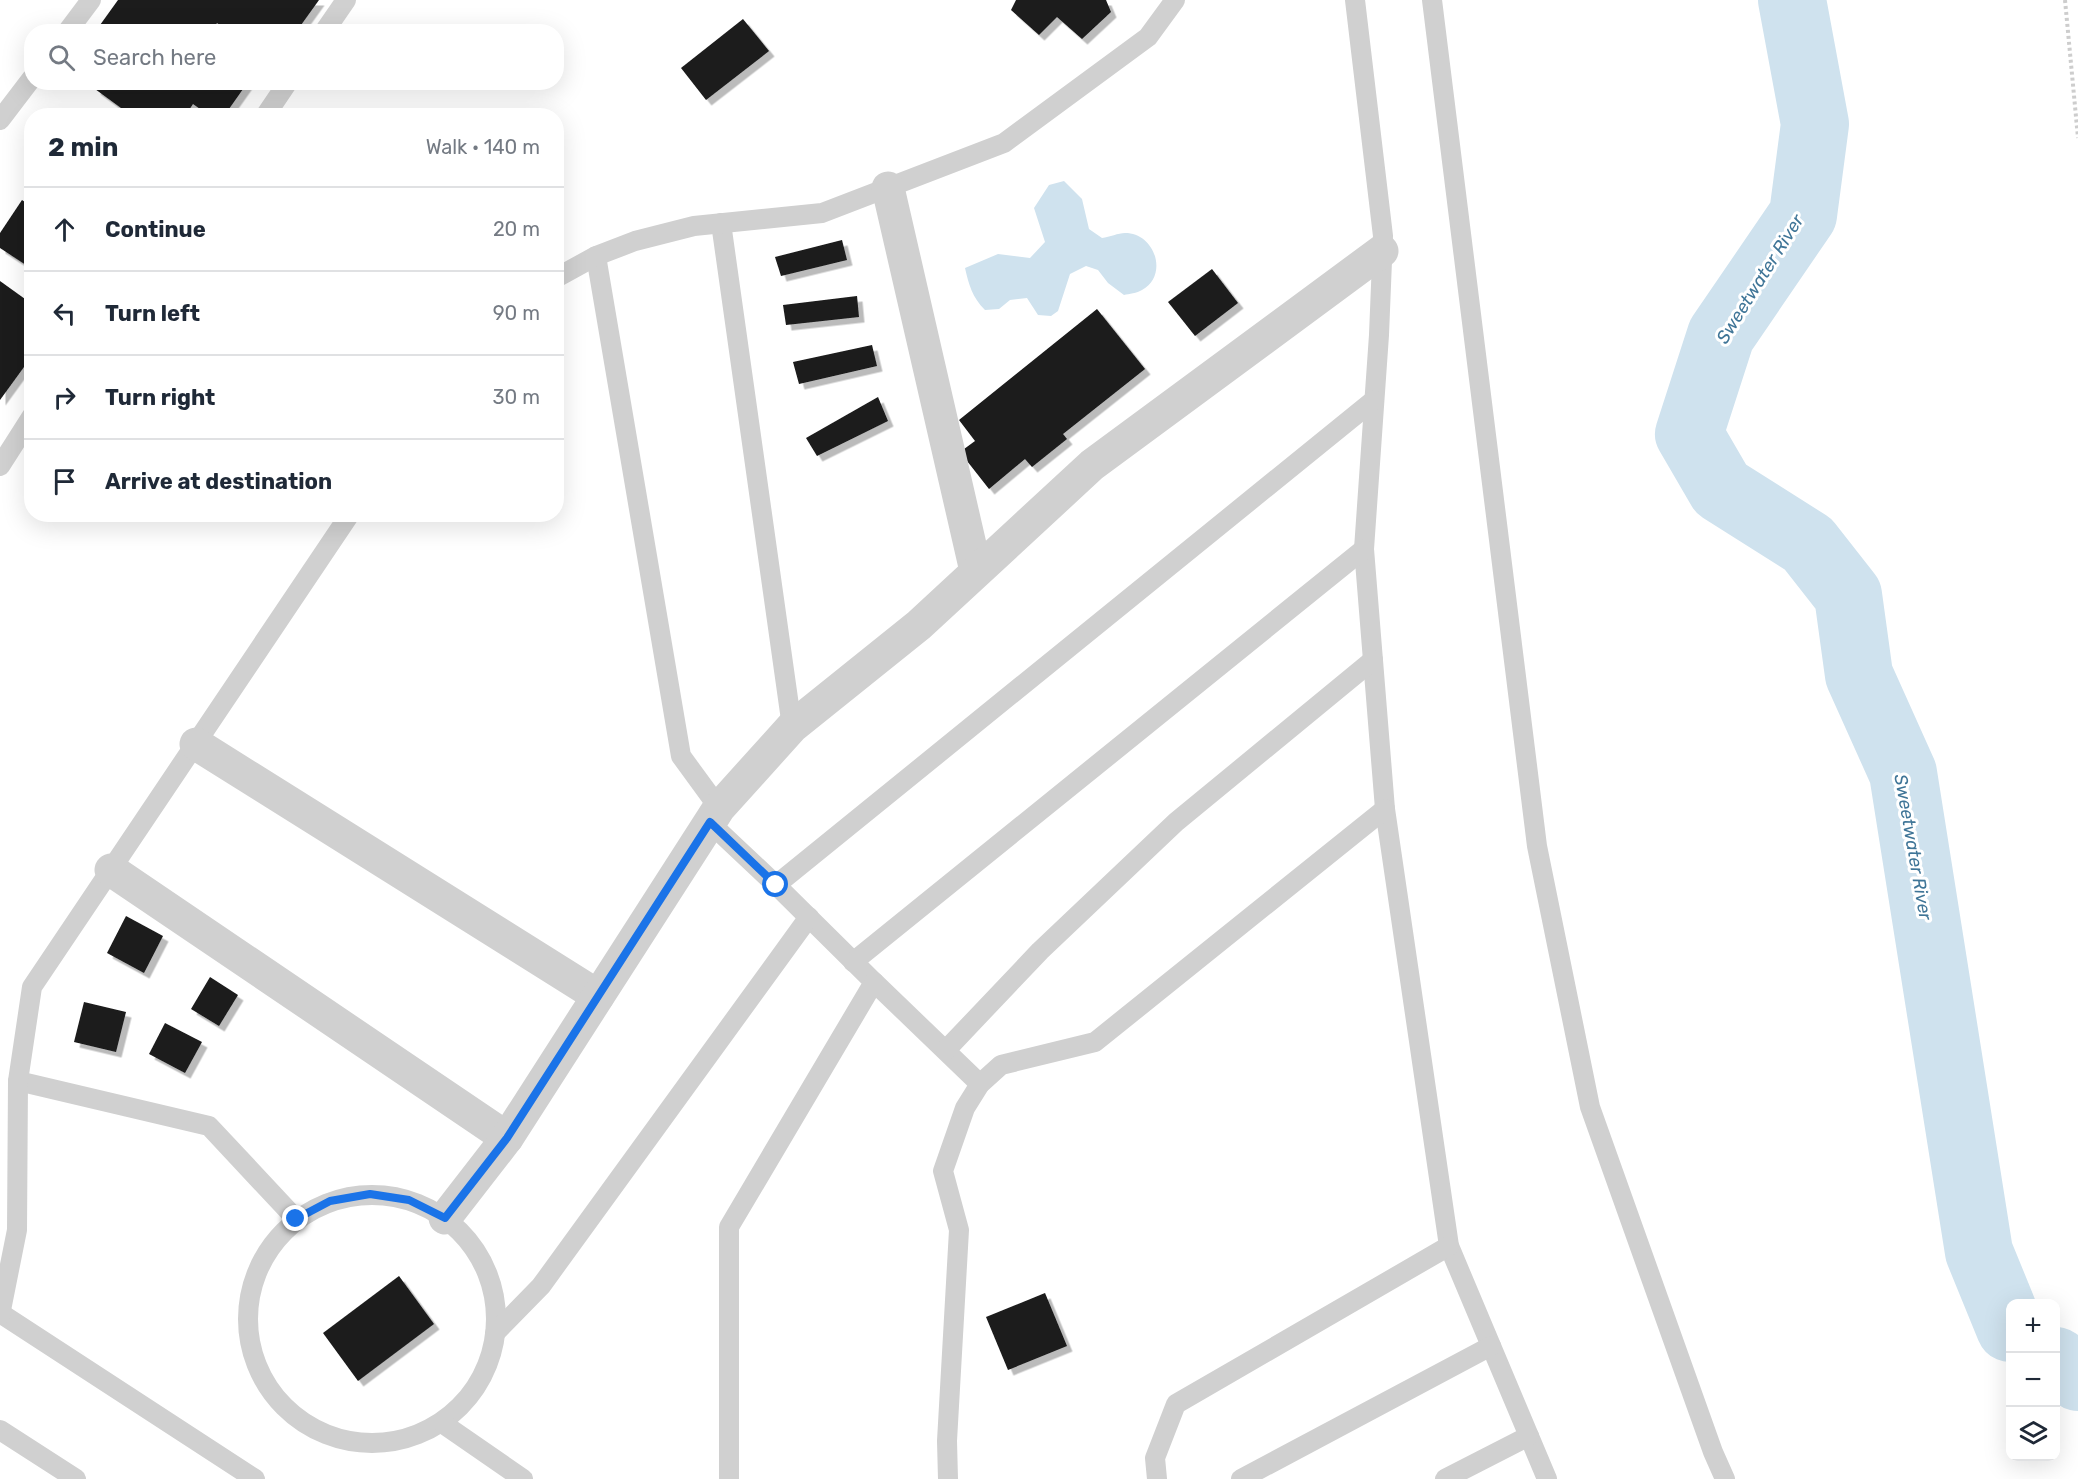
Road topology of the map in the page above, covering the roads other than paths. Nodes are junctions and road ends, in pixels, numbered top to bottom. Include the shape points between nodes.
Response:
1 (91, 0) edge
2 (346, 0) edge
3 (1175, 0) edge
4 (1355, 0) edge
5 (1432, 0) edge
6 (73, 24) edge
7 (330, 24) edge
8 (24, 88) edge
9 (283, 90) edge
10 (270, 108) edge
11 (0, 120) edge
12 (888, 188) junction
13 (721, 223) junction
14 (1382, 251) junction
15 (596, 256) junction
16 (564, 274) edge
17 (1374, 400) junction
18 (24, 428) edge
19 (0, 466) edge
20 (345, 522) edge
21 (1364, 549) junction
22 (976, 571) junction
23 (1373, 660) junction
24 (792, 727) junction
25 (196, 744) junction
26 (1385, 809) junction
27 (714, 815) junction
28 (111, 870) junction
29 (776, 885) junction
30 (808, 917) junction
31 (853, 962) junction
32 (874, 982) junction
33 (598, 996) junction
34 (946, 1050) junction
35 (18, 1081) junction
36 (980, 1084) junction
37 (507, 1138) junction
38 (445, 1218) junction
39 (296, 1219) junction
40 (1449, 1246) junction
41 (0, 1314) edge
42 (495, 1333) junction
43 (1491, 1346) junction
44 (442, 1423) junction
45 (0, 1430) edge
46 (1529, 1436) junction
47 (76, 1479) edge
48 (255, 1479) edge
49 (523, 1479) edge
50 (729, 1479) edge
51 (948, 1479) edge
52 (1157, 1479) edge
53 (1241, 1479) edge
54 (1445, 1479) edge
55 (1547, 1479) edge
56 (1725, 1479) edge

1 - 6 lane
2 - 7 lane
3 - 12 lane via 1148,37 1004,143
4 - 14 lane
5 - 56 lane via 1537,846 1590,1107
8 - 11 lane
9 - 10 lane
12 - 13 lane via 822,213
12 - 22 street
13 - 15 lane via 636,241
13 - 24 lane
14 - 17 lane
14 - 22 street via 1092,465
15 - 16 lane
15 - 27 lane via 681,756
17 - 21 lane
17 - 29 lane
18 - 19 lane
20 - 25 lane
21 - 23 lane
21 - 31 lane
22 - 24 street via 919,625
23 - 26 lane
23 - 34 lane via 1176,822 1040,951
24 - 27 street
25 - 28 lane
25 - 33 street
26 - 36 lane via 1095,1042 1001,1065
26 - 40 lane
27 - 29 lane
27 - 33 street
28 - 35 lane via 32,987
28 - 37 street
29 - 30 lane
30 - 31 lane
30 - 42 lane via 542,1286
31 - 32 lane
32 - 34 lane
32 - 50 lane via 729,1227
33 - 37 street
34 - 36 lane
35 - 39 lane via 209,1126
35 - 41 lane via 17,1230
36 - 51 lane via 965,1108 943,1171 959,1230
37 - 38 street
38 - 39 lane via 409,1200 370,1194 330,1201
38 - 42 lane via 473,1246 491,1282
39 - 44 lane via 266,1251 249,1290 247,1333 259,1374 284,1408 320,1433 361,1444 403,1441
40 - 43 lane
40 - 52 lane via 1176,1404 1155,1458
41 - 48 lane
42 - 44 lane via 489,1361 471,1396
43 - 46 lane
43 - 53 lane
44 - 49 lane
45 - 47 lane
46 - 54 lane
46 - 55 lane

